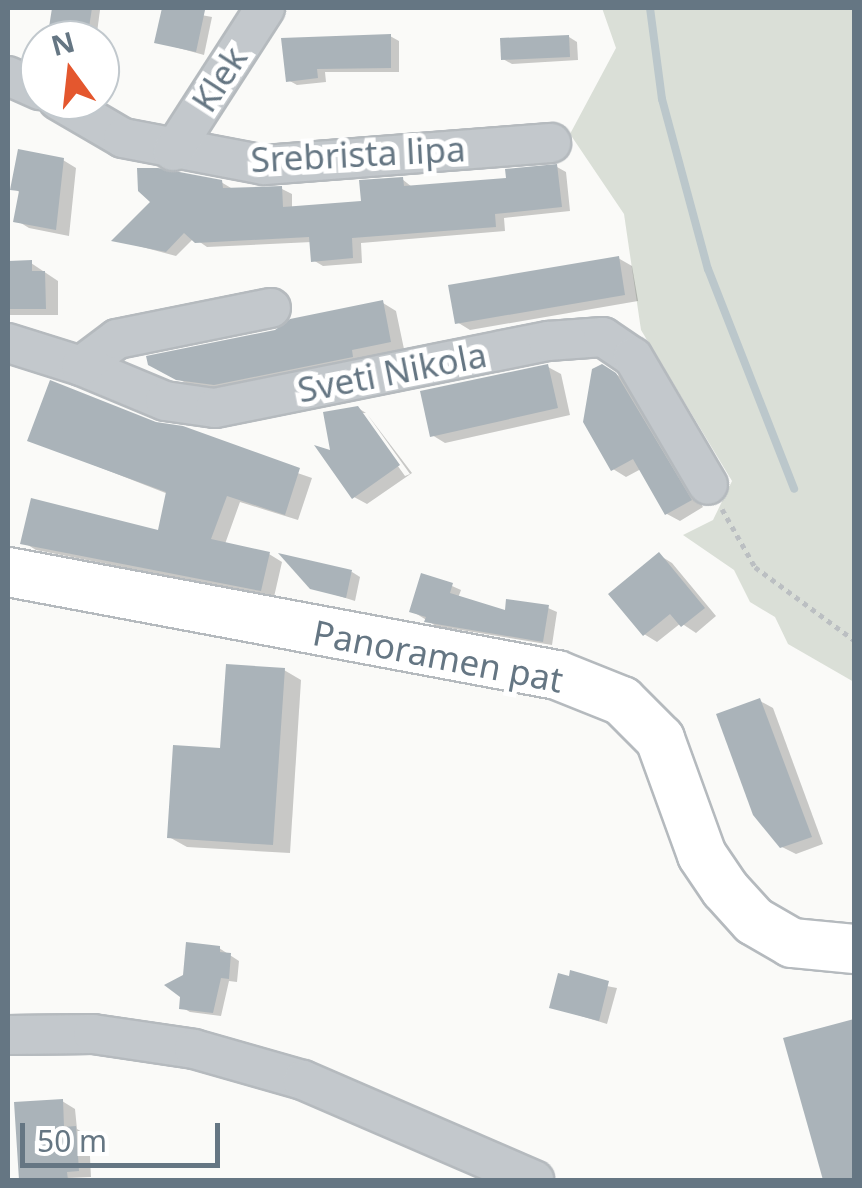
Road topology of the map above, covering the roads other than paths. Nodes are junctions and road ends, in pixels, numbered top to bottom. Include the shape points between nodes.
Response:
1 (264, 8) edge
2 (92, 120) edge
3 (552, 144) dead end
4 (173, 151) junction
5 (271, 308) dead end
6 (8, 344) edge
7 (81, 366) junction
8 (708, 485) road end
9 (8, 572) edge
10 (854, 948) edge
11 (8, 1035) edge
12 (534, 1180) edge

1 - 4 street, Klek
2 - 4 street, Srebrista lipa via 123,138
3 - 4 street, Srebrista lipa via 264,165
5 - 7 street via 117,339
6 - 7 street, Sveti Nikola
7 - 8 street, Sveti Nikola via 165,401 214,408 548,340 603,336 633,357
9 - 10 main road, Panoramen pat via 557,675 622,701 660,739 702,854 754,922 792,943
11 - 12 street via 93,1034 194,1049 304,1080

